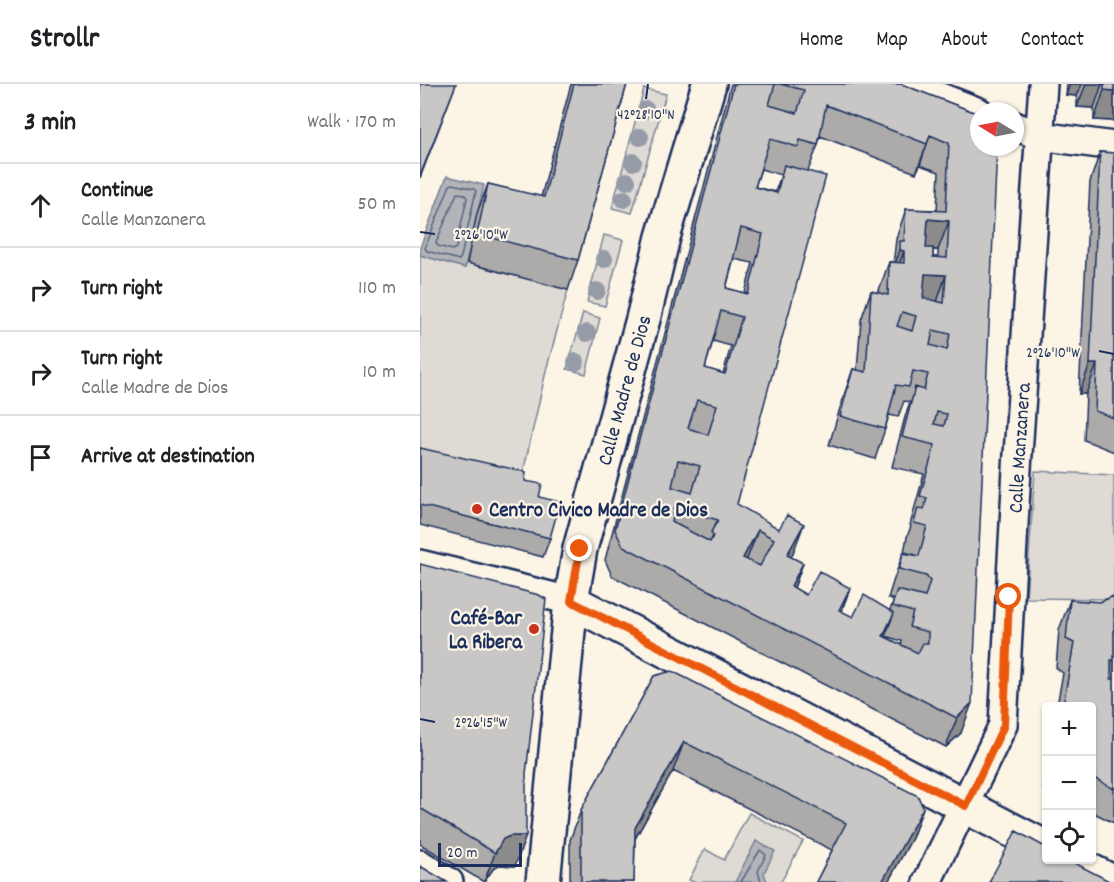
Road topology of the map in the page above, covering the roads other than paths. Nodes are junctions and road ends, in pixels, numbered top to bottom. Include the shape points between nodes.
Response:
1 (709, 84) edge
2 (907, 84) edge
3 (1043, 84) edge
4 (970, 108) edge
5 (1024, 129) edge
6 (1041, 136) junction
7 (1114, 146) edge
8 (420, 564) edge
9 (571, 601) junction
10 (966, 806) junction
11 (1042, 845) edge
12 (420, 864) edge
13 (1077, 864) edge
14 (449, 882) edge
15 (543, 882) edge
16 (927, 882) edge
17 (1112, 882) edge

1 - 9 main road, Calle Madre de Dios via 663,237 580,549
2 - 4 street
3 - 6 street, Calle Manzanera
5 - 6 street
6 - 7 street
6 - 10 street, Calle Manzanera via 1016,481 1004,725
8 - 9 street
9 - 10 main road
9 - 15 main road, Calle Madre de Dios
10 - 11 main road
10 - 16 street, Calle Manzanera
12 - 14 street
13 - 17 main road

